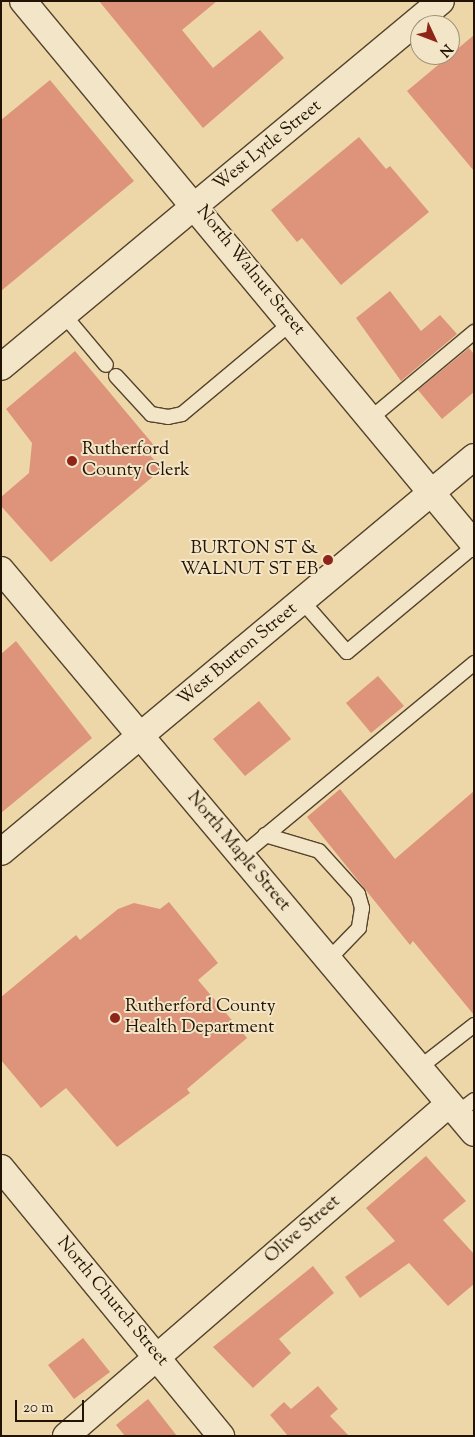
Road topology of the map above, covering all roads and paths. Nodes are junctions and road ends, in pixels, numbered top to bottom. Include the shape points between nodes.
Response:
1 (23, 1) edge
2 (441, 1) edge
3 (196, 205) junction
4 (64, 315) junction
5 (292, 322) junction
6 (474, 332) edge
7 (106, 365) dead end
8 (1, 367) edge
9 (116, 376) dead end
10 (370, 419) junction
11 (474, 457) edge
12 (431, 493) junction
13 (474, 545) edge
14 (1, 570) edge
15 (302, 601) junction
16 (474, 663) edge
17 (141, 736) junction
18 (265, 835) junction
19 (1, 852) edge
20 (241, 856) junction
21 (328, 960) junction
22 (474, 1025) edge
23 (419, 1068) junction
24 (460, 1106) edge
25 (474, 1133) edge
26 (1, 1168) edge
27 (158, 1357) junction
28 (66, 1436) edge
29 (221, 1436) edge

1 - 3 street, North Walnut Street
2 - 3 street, West Lytle Street
3 - 4 street, West Lytle Street
3 - 5 street, North Walnut Street
4 - 7 lane
4 - 8 street, West Lytle Street
5 - 9 lane via 182,414 168,418 151,414
5 - 10 street, North Walnut Street
6 - 10 lane
10 - 12 street, North Walnut Street
11 - 12 street, West Burton Street
12 - 13 street, North Walnut Street
12 - 15 street, West Burton Street
13 - 15 lane via 347,652
14 - 17 street, North Maple Street
15 - 17 street, West Burton Street
16 - 18 lane
17 - 19 street, West Burton Street
17 - 20 street, North Maple Street
18 - 20 lane
18 - 21 lane via 318,851 358,894 362,908 359,928
20 - 21 street, North Maple Street
21 - 23 street, North Maple Street
22 - 23 lane
23 - 24 street, North Maple Street
24 - 25 street, North Maple Street
24 - 27 street, Olive Street
26 - 27 street, North Church Street
27 - 28 street, Olive Street
27 - 29 street, North Church Street

